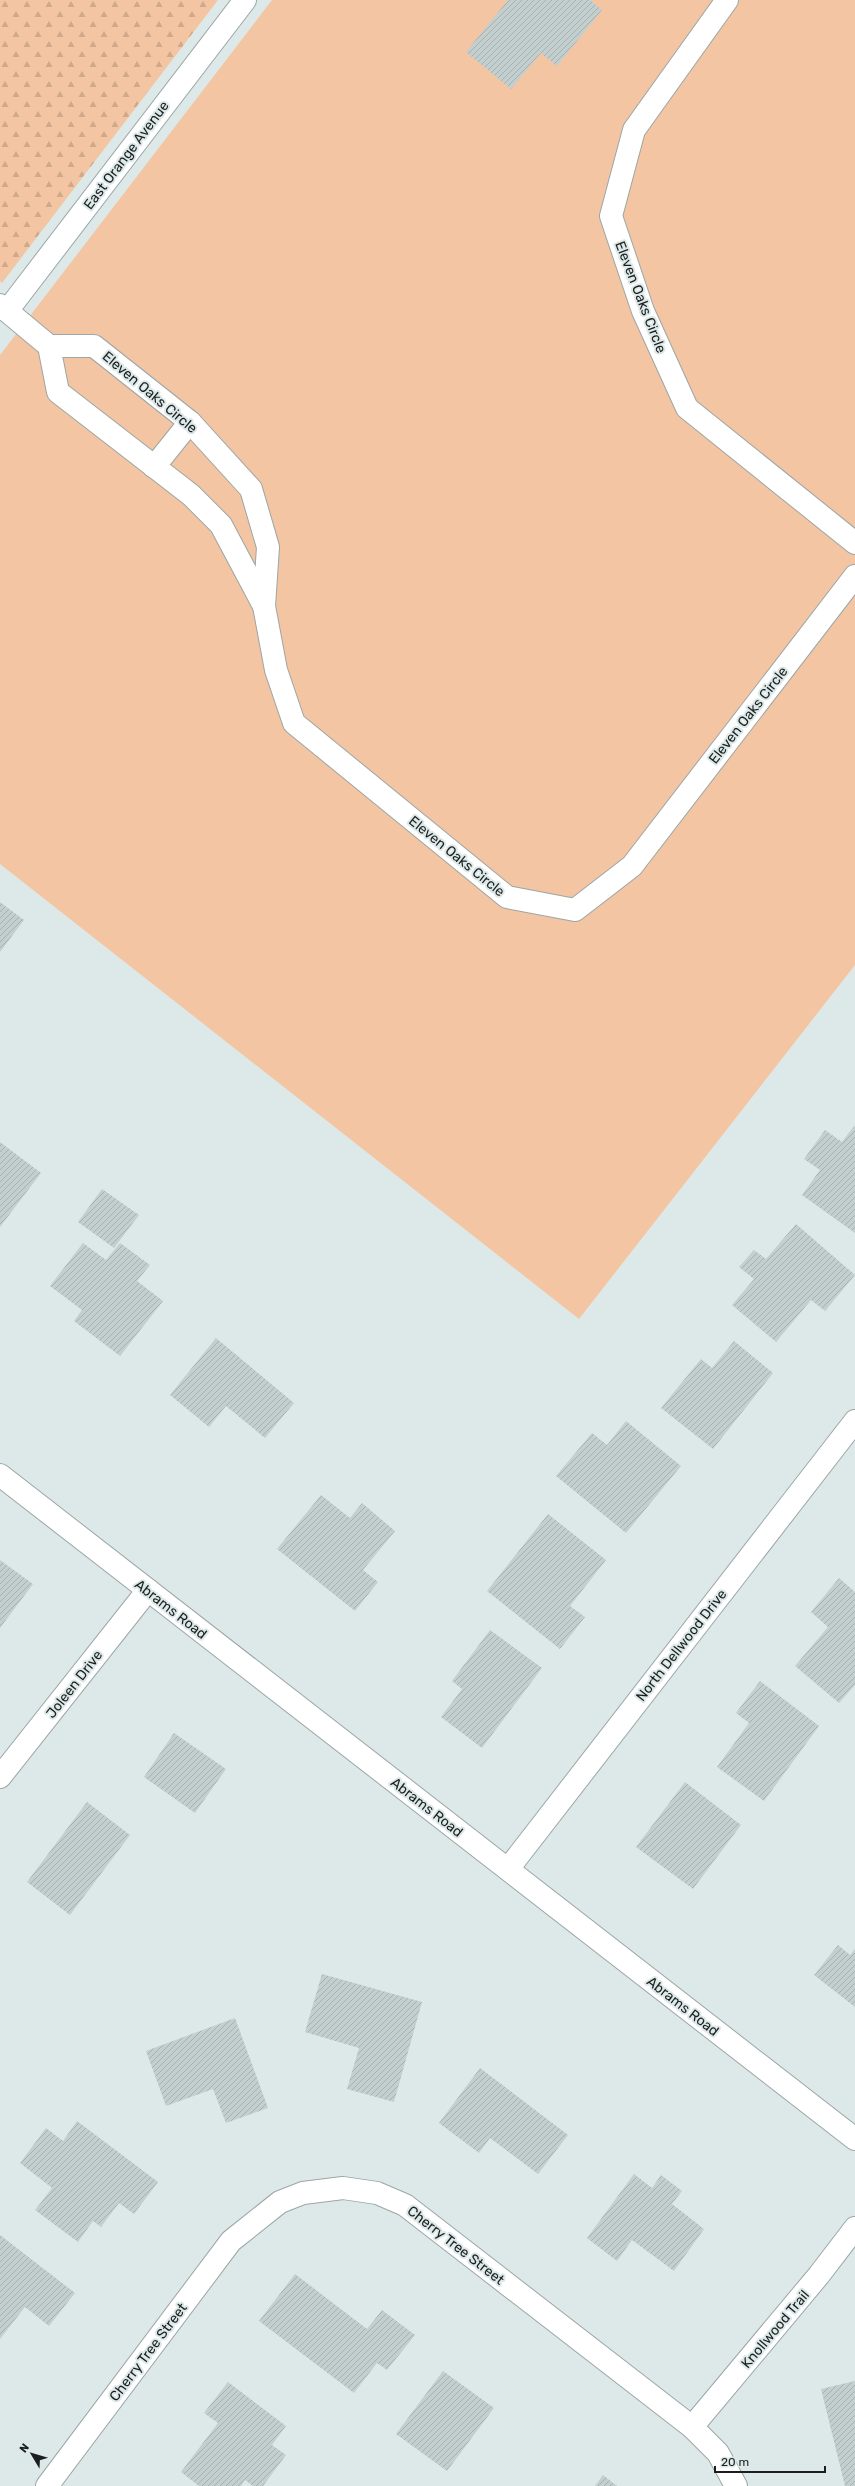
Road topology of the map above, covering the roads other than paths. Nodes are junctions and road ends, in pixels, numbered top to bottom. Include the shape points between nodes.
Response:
1 (245, 0) edge
2 (728, 0) edge
3 (4, 308) edge
4 (49, 346) junction
5 (190, 422) junction
6 (154, 467) junction
7 (855, 543) edge
8 (855, 576) edge
9 (264, 606) junction
10 (855, 1421) edge
11 (0, 1475) edge
12 (148, 1590) junction
13 (0, 1777) edge
14 (508, 1869) junction
15 (855, 2139) edge
16 (855, 2228) edge
17 (692, 2428) junction
18 (47, 2486) edge
19 (736, 2486) edge

1 - 3 street, East Orange Avenue
2 - 7 street, Eleven Oaks Circle via 634,130 611,216 644,311 687,408
3 - 4 street
4 - 5 street, Eleven Oaks Circle via 94,346
4 - 6 street, Eleven Oaks Circle via 58,392
5 - 6 street
5 - 9 street, Eleven Oaks Circle via 251,489 268,547
6 - 9 street, Eleven Oaks Circle via 192,495 221,525
8 - 9 street, Eleven Oaks Circle via 632,866 575,910 507,897 294,723 276,670
10 - 14 street, North Dellwood Drive
11 - 12 street, Abrams Road
12 - 13 street, Joleen Drive
12 - 14 street, Abrams Road
14 - 15 street, Abrams Road
16 - 17 street, Knollwood Trail
17 - 18 street, Cherry Tree Street via 405,2205 377,2193 343,2188 303,2193 280,2202 231,2241
17 - 19 street, Cherry Tree Street via 718,2453

